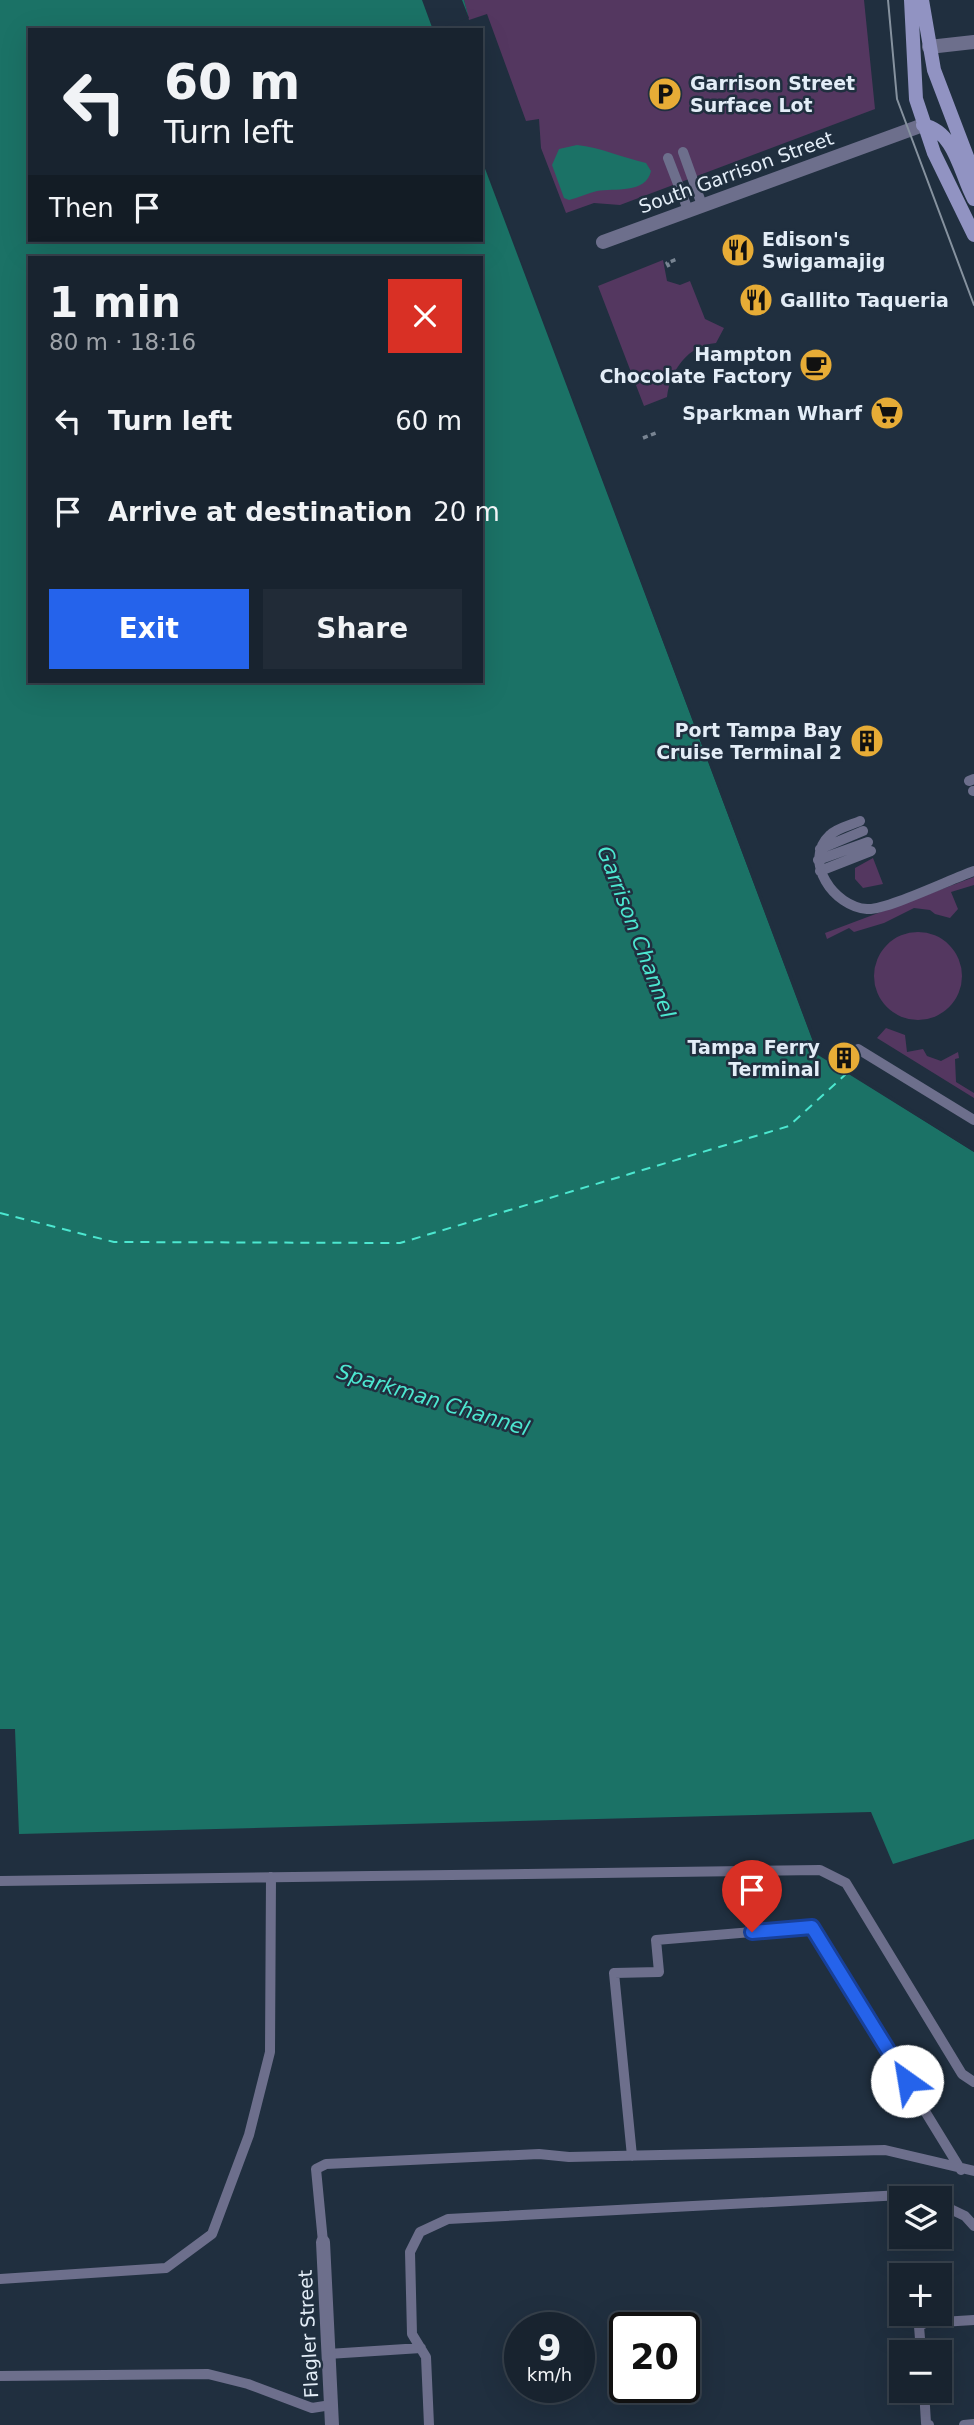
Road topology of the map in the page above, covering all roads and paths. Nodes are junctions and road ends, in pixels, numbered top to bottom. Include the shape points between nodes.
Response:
1 (911, 0) edge
2 (922, 0) edge
3 (974, 42) edge
4 (929, 47) junction
5 (923, 124) junction
6 (683, 152) dead end
7 (668, 158) dead end
8 (974, 175) edge
9 (974, 199) edge
10 (695, 208) junction
11 (974, 235) edge
12 (603, 242) dead end
13 (677, 259) dead end
14 (669, 267) dead end
15 (656, 433) dead end
16 (643, 438) dead end
17 (862, 826) dead end
18 (819, 854) junction
19 (974, 870) edge
20 (820, 871) junction
21 (858, 1049) dead end
22 (974, 1120) edge
23 (271, 1877) junction
24 (0, 1881) edge
25 (974, 2082) edge
26 (632, 2156) junction
27 (961, 2170) junction
28 (974, 2171) edge
29 (889, 2196) edge
30 (952, 2210) edge
31 (974, 2226) edge
32 (323, 2242) joint
33 (0, 2278) edge
34 (974, 2320) edge
35 (920, 2340) edge
36 (421, 2348) junction
37 (328, 2354) junction
38 (0, 2376) edge
39 (925, 2403) edge
40 (331, 2405) junction
41 (974, 2424) edge
42 (332, 2425) edge
43 (429, 2425) edge
44 (929, 2425) edge
45 (964, 2425) edge

1 - 5 main road via 913,88
2 - 4 main road
3 - 4 street
4 - 8 main road
5 - 9 main road via 952,148
5 - 10 street, South Garrison Street
5 - 11 main road
6 - 10 lane
7 - 10 lane
10 - 12 street, South Garrison Street
13 - 14 path via 667,263
15 - 16 path
17 - 18 lane via 832,833
18 - 20 lane
18 - 20 lane via 869,847
19 - 20 lane via 869,910 832,891
21 - 22 lane
23 - 24 lane
23 - 25 lane via 820,1870 846,1883 962,2074
23 - 33 lane via 270,2052 249,2135 212,2234 166,2269
26 - 27 lane via 885,2150
26 - 27 lane via 614,1973 659,1972 656,1940 812,1927
26 - 32 lane via 539,2154 326,2164 317,2169
27 - 28 lane
29 - 36 lane via 448,2219 420,2232 410,2252 412,2334
30 - 31 lane
32 - 37 street, Flagler Street
34 - 35 lane via 925,2323 919,2326
36 - 37 lane
36 - 43 lane via 426,2357
37 - 40 street, Flagler Street
38 - 40 lane via 208,2374 312,2408
39 - 44 lane
40 - 42 street, Flagler Street
41 - 45 lane

